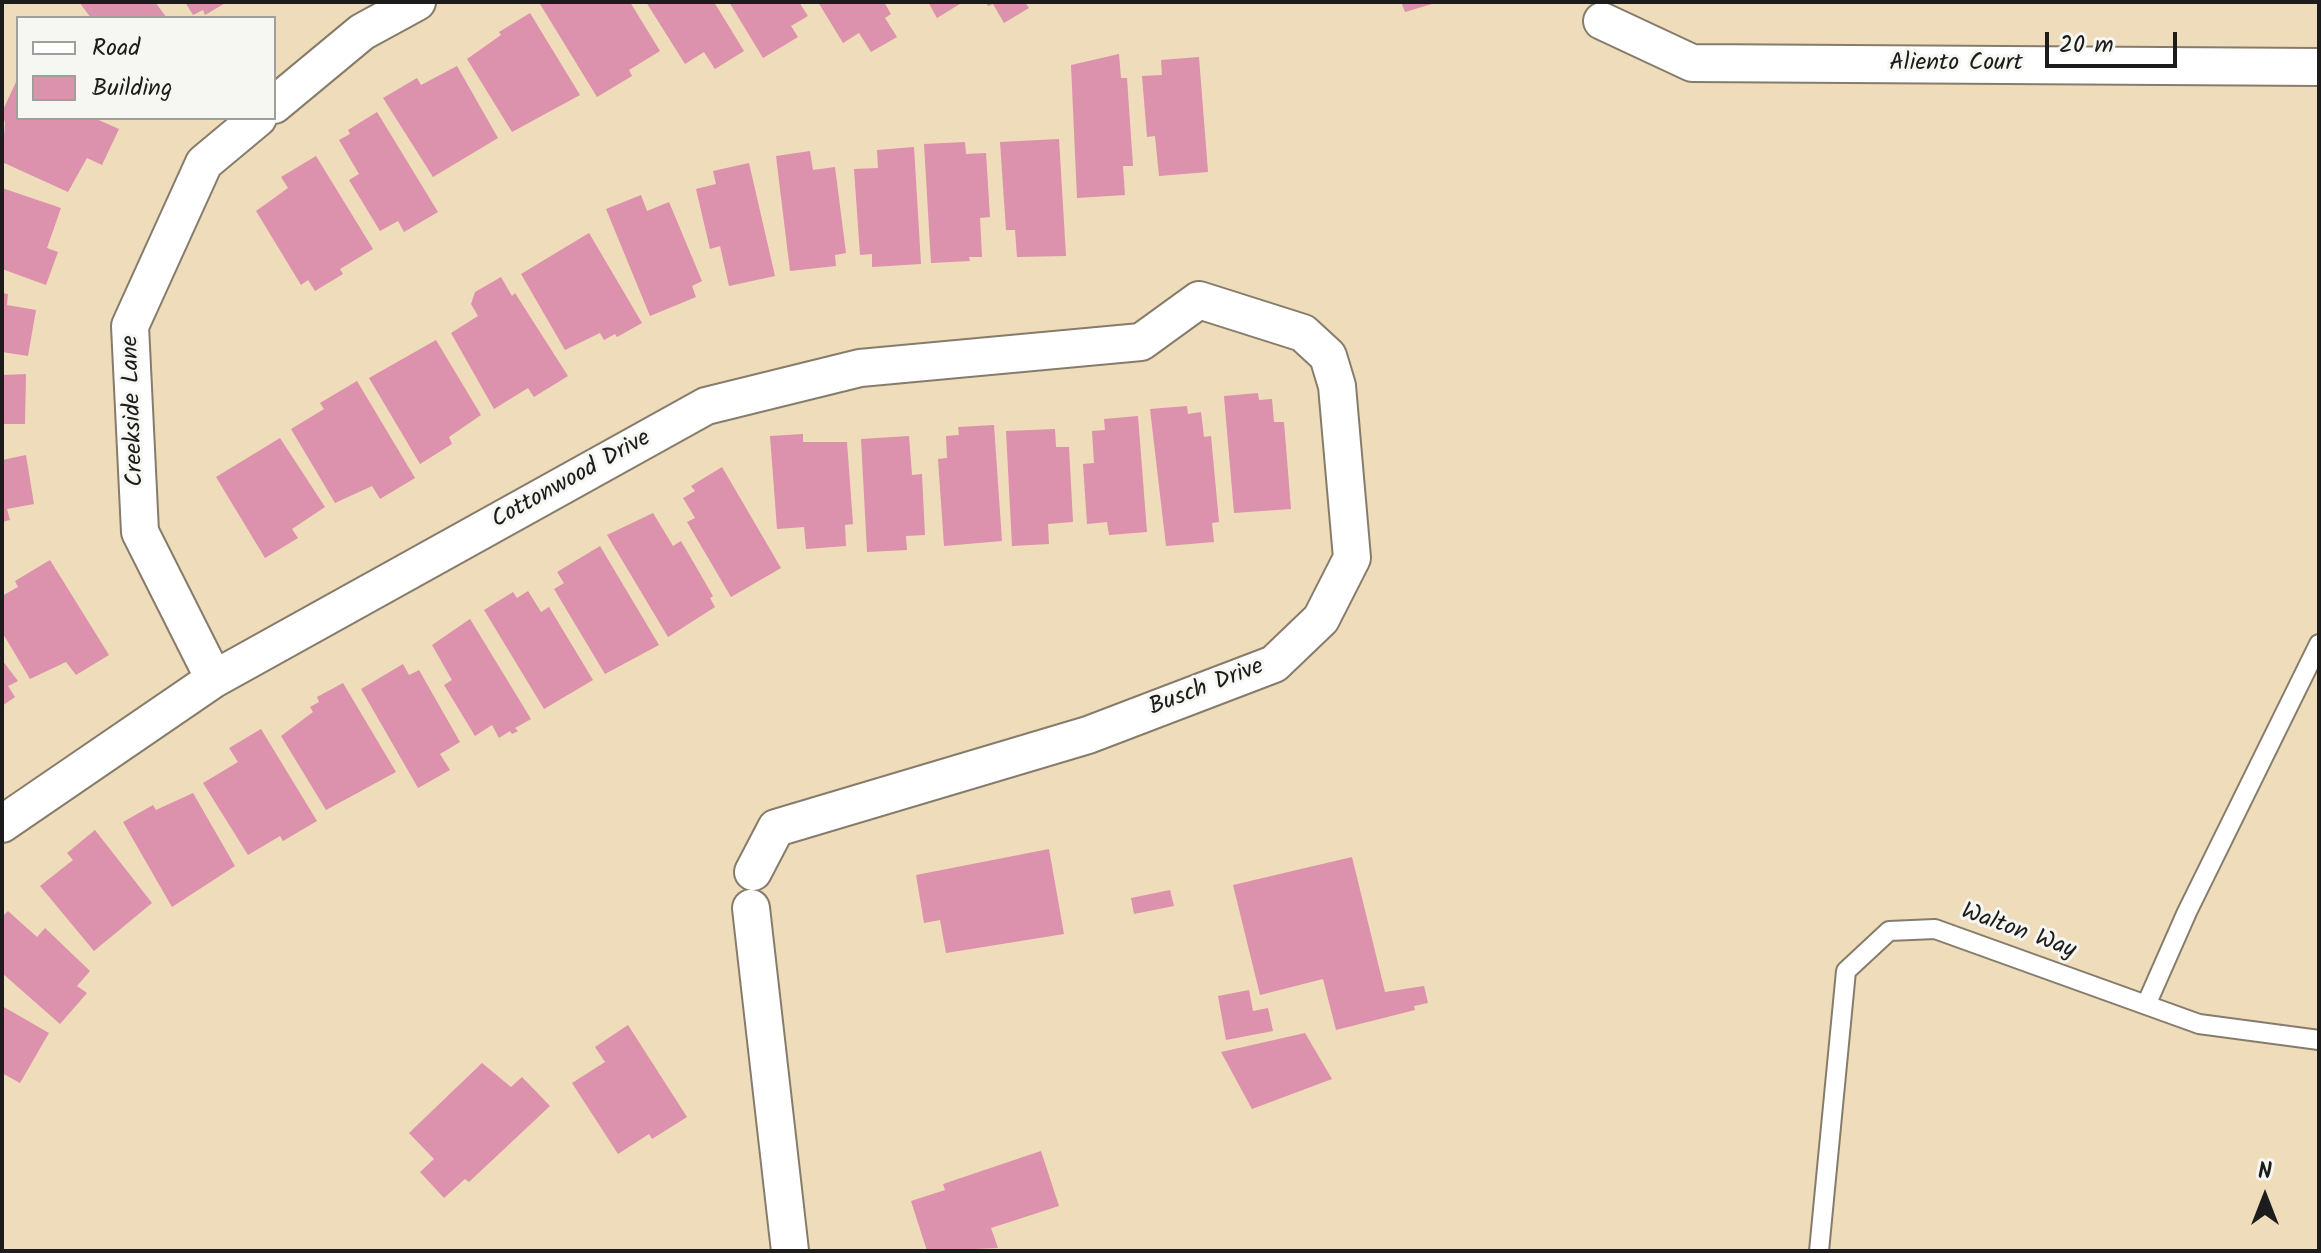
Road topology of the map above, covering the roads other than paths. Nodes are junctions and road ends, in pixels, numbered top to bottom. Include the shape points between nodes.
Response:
1 (417, 2) edge
2 (1602, 21) dead end
3 (2319, 67) edge
4 (276, 103) edge
5 (256, 120) edge
6 (1199, 300) joint
7 (2319, 644) edge
8 (214, 679) junction
9 (2, 824) edge
10 (753, 872) dead end
11 (751, 908) dead end
12 (2146, 1005) junction
13 (2319, 1040) edge
14 (790, 1251) edge
15 (1819, 1251) edge

1 - 4 street via 362,32
2 - 3 street, Aliento Court via 1692,63
5 - 8 street, Creekside Lane via 204,163 130,326 140,532
6 - 8 street, Cottonwood Drive via 1141,342 860,368 706,406
6 - 10 street, Busch Drive via 1303,333 1328,356 1337,386 1352,558 1321,619 1274,664 1088,735 776,828
7 - 12 lane
8 - 9 street, Cottonwood Drive
11 - 14 street
12 - 13 lane, Walton Way via 2199,1024
12 - 15 lane, Walton Way via 1935,929 1889,931 1846,971

